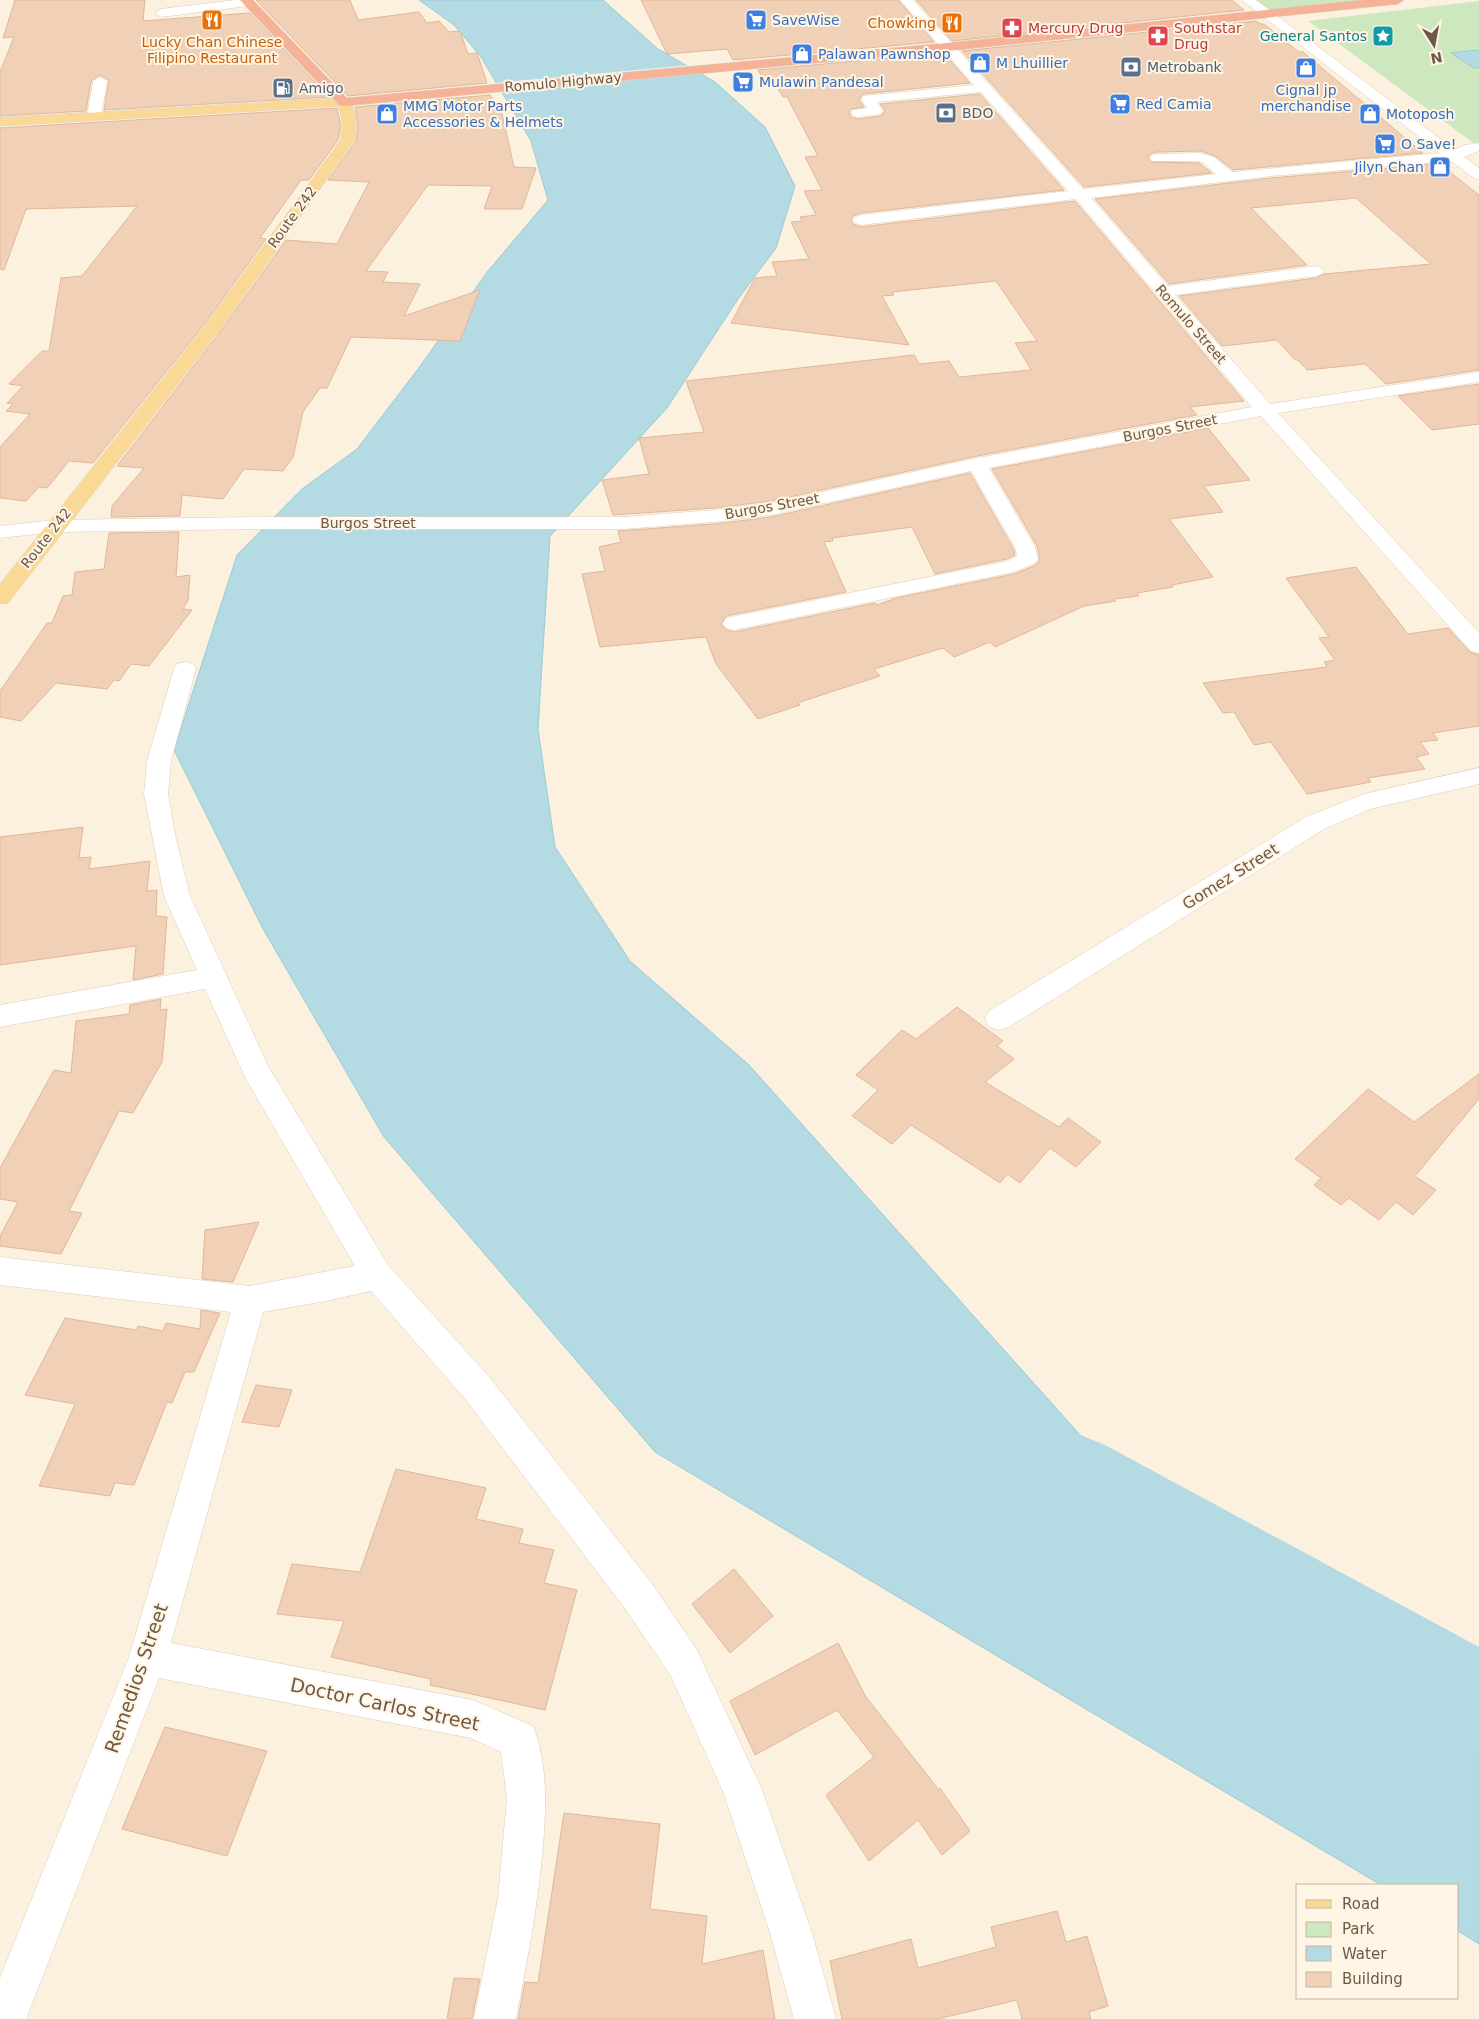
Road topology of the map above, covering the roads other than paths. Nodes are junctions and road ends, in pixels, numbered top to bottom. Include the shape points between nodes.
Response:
1 (906, 0) edge
2 (1248, 0) edge
3 (1398, 0) edge
4 (247, 1) edge
5 (161, 13) dead end
6 (1266, 14) junction
7 (947, 47) junction
8 (100, 81) dead end
9 (984, 88) junction
10 (344, 102) junction
11 (858, 113) dead end
12 (94, 117) junction
13 (0, 122) edge
14 (1479, 147) edge
15 (1454, 156) junction
16 (1157, 158) dead end
17 (1479, 175) edge
18 (1230, 177) junction
19 (1080, 196) junction
20 (861, 220) dead end
21 (1316, 271) dead end
22 (1163, 292) junction
23 (1479, 377) edge
24 (1265, 410) junction
25 (977, 464) junction
26 (55, 526) junction
27 (0, 532) edge
28 (0, 598) edge
29 (734, 622) dead end
30 (1479, 646) edge
31 (185, 669) dead end
32 (1479, 776) edge
33 (213, 977) junction
34 (0, 1016) edge
35 (999, 1019) dead end
36 (0, 1271) edge
37 (377, 1275) junction
38 (250, 1300) junction
39 (148, 1657) junction
40 (5, 2019) edge
41 (495, 2019) edge
42 (815, 2019) edge

1 - 7 street, Romulo Street
2 - 6 street
3 - 6 highway, Romulo Highway
4 - 5 street
4 - 10 highway
6 - 7 highway, Romulo Highway
6 - 15 street
7 - 9 street, Romulo Street
7 - 10 highway, Romulo Highway
8 - 12 street
9 - 11 street via 868,99 876,111
9 - 19 street, Romulo Street
10 - 12 main road
10 - 26 main road, Route 242 via 351,118 347,141 213,327
12 - 13 main road
14 - 15 street
15 - 17 street
15 - 18 street
16 - 18 street via 1200,157
18 - 19 street
19 - 20 street
19 - 22 street, Romulo Street
21 - 22 street
22 - 24 street, Romulo Street
23 - 24 street, Burgos Street
24 - 25 street, Burgos Street
24 - 30 street, Romulo Street
25 - 26 street, Burgos Street via 771,509 624,523
25 - 29 street via 1025,547 1028,559 1014,566
26 - 27 street, Burgos Street
26 - 28 main road, Route 242
31 - 33 street via 159,761 156,794 177,896
32 - 35 street, Gomez Street via 1364,802 1315,823
33 - 34 street
33 - 37 street via 256,1071
36 - 38 street
37 - 38 street
37 - 42 street via 478,1389 637,1594 684,1662 742,1790 791,1933
38 - 39 street, Remedios Street
39 - 40 street, Remedios Street
39 - 41 street, Doctor Carlos Street via 473,1718 519,1740 527,1798 518,1898

